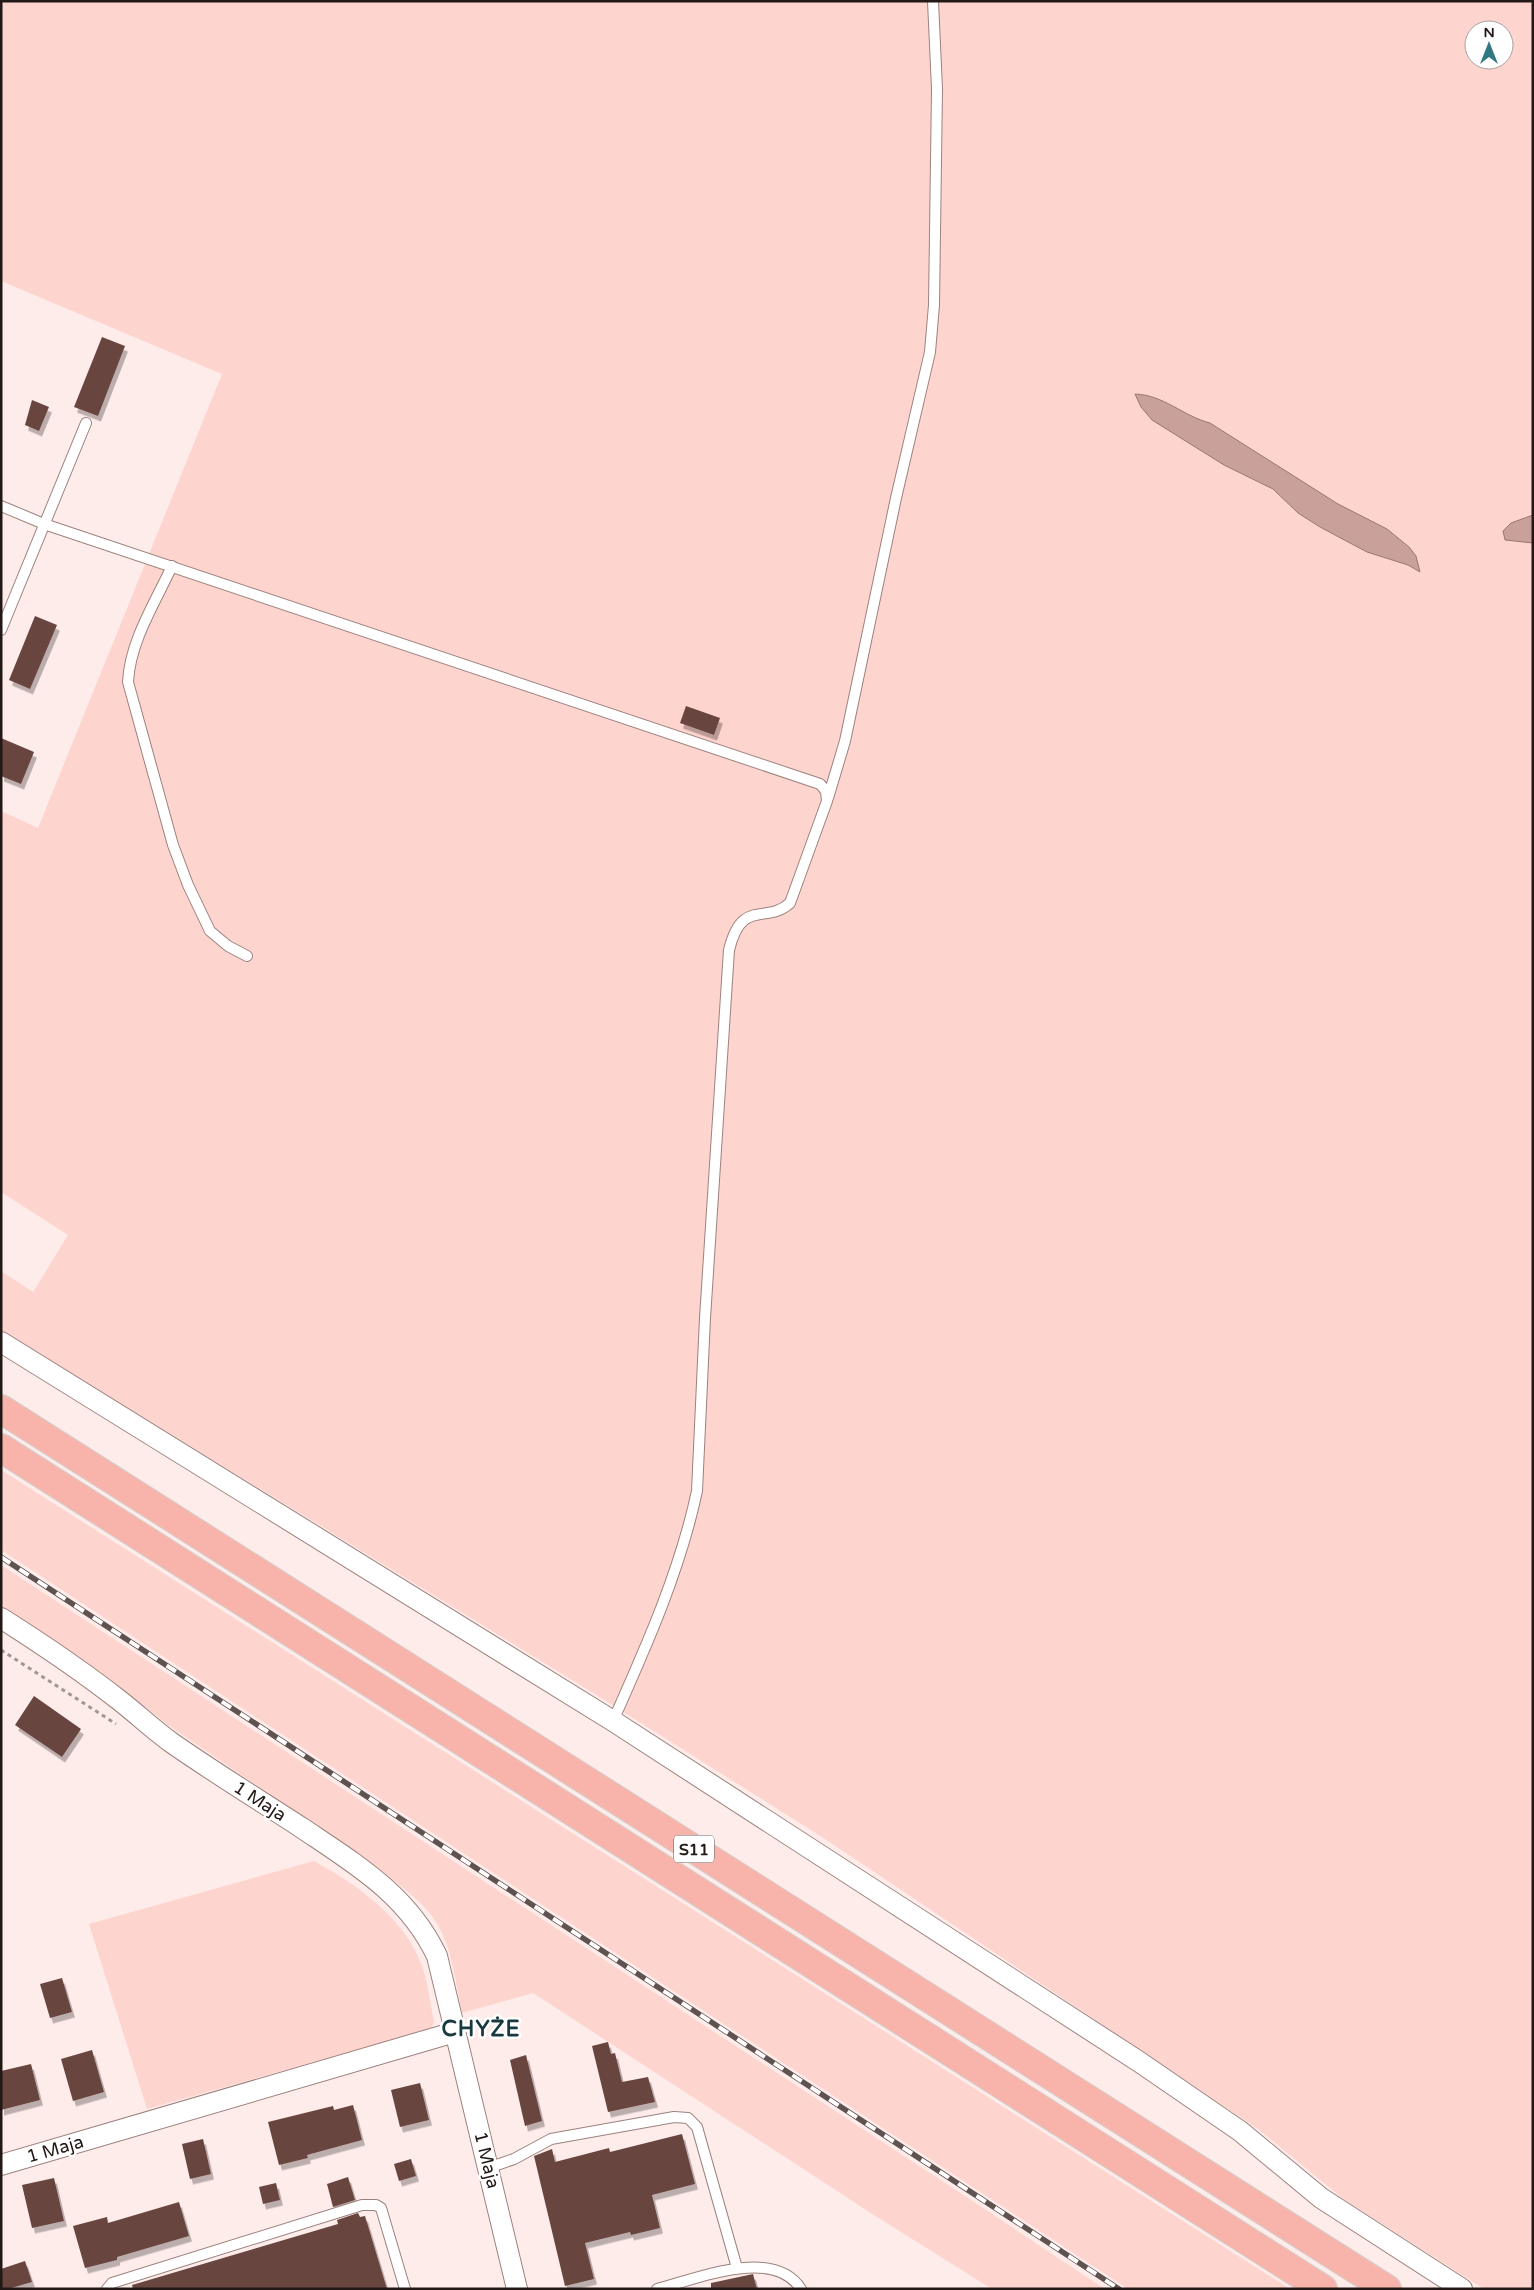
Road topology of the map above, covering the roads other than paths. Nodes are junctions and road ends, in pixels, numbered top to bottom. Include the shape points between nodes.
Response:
1 (933, 1) edge
2 (86, 423) dead end
3 (1, 506) edge
4 (44, 524) junction
5 (172, 566) junction
6 (1, 630) edge
7 (826, 801) junction
8 (248, 956) dead end
9 (1, 1342) edge
10 (1, 1408) edge
11 (1, 1448) edge
12 (1, 1618) edge
13 (613, 1721) junction
14 (455, 2032) junction
15 (1, 2165) edge
16 (488, 2168) junction
17 (737, 2268) junction
18 (107, 2289) edge
19 (406, 2289) edge
20 (517, 2289) edge
21 (657, 2289) edge
22 (801, 2289) edge
23 (1323, 2289) edge
24 (1387, 2289) edge
25 (1462, 2289) edge

1 - 7 lane via 937,89 934,305 930,352 845,741
2 - 4 lane
3 - 4 lane
4 - 5 lane
4 - 6 lane
5 - 7 lane via 820,784 826,791
5 - 8 lane via 133,649 128,682 173,845 188,885 210,931 228,946
7 - 13 lane via 790,903 784,909 753,914 742,921 729,950 704,1318 697,1492 692,1518 649,1640
9 - 13 street
10 - 24 highway, S11
11 - 23 highway, S11
12 - 14 street, 1 Maja via 90,1678 171,1742 339,1853 400,1901 426,1934 437,1956
13 - 25 street via 1138,2061 1240,2131 1321,2198
14 - 15 street, 1 Maja
14 - 16 street, 1 Maja
16 - 17 lane via 514,2160 551,2138 674,2117 688,2118 697,2127
16 - 20 street, 1 Maja
17 - 21 lane
17 - 22 lane via 764,2266 780,2270
18 - 19 lane via 112,2282 362,2205 376,2205 381,2208

